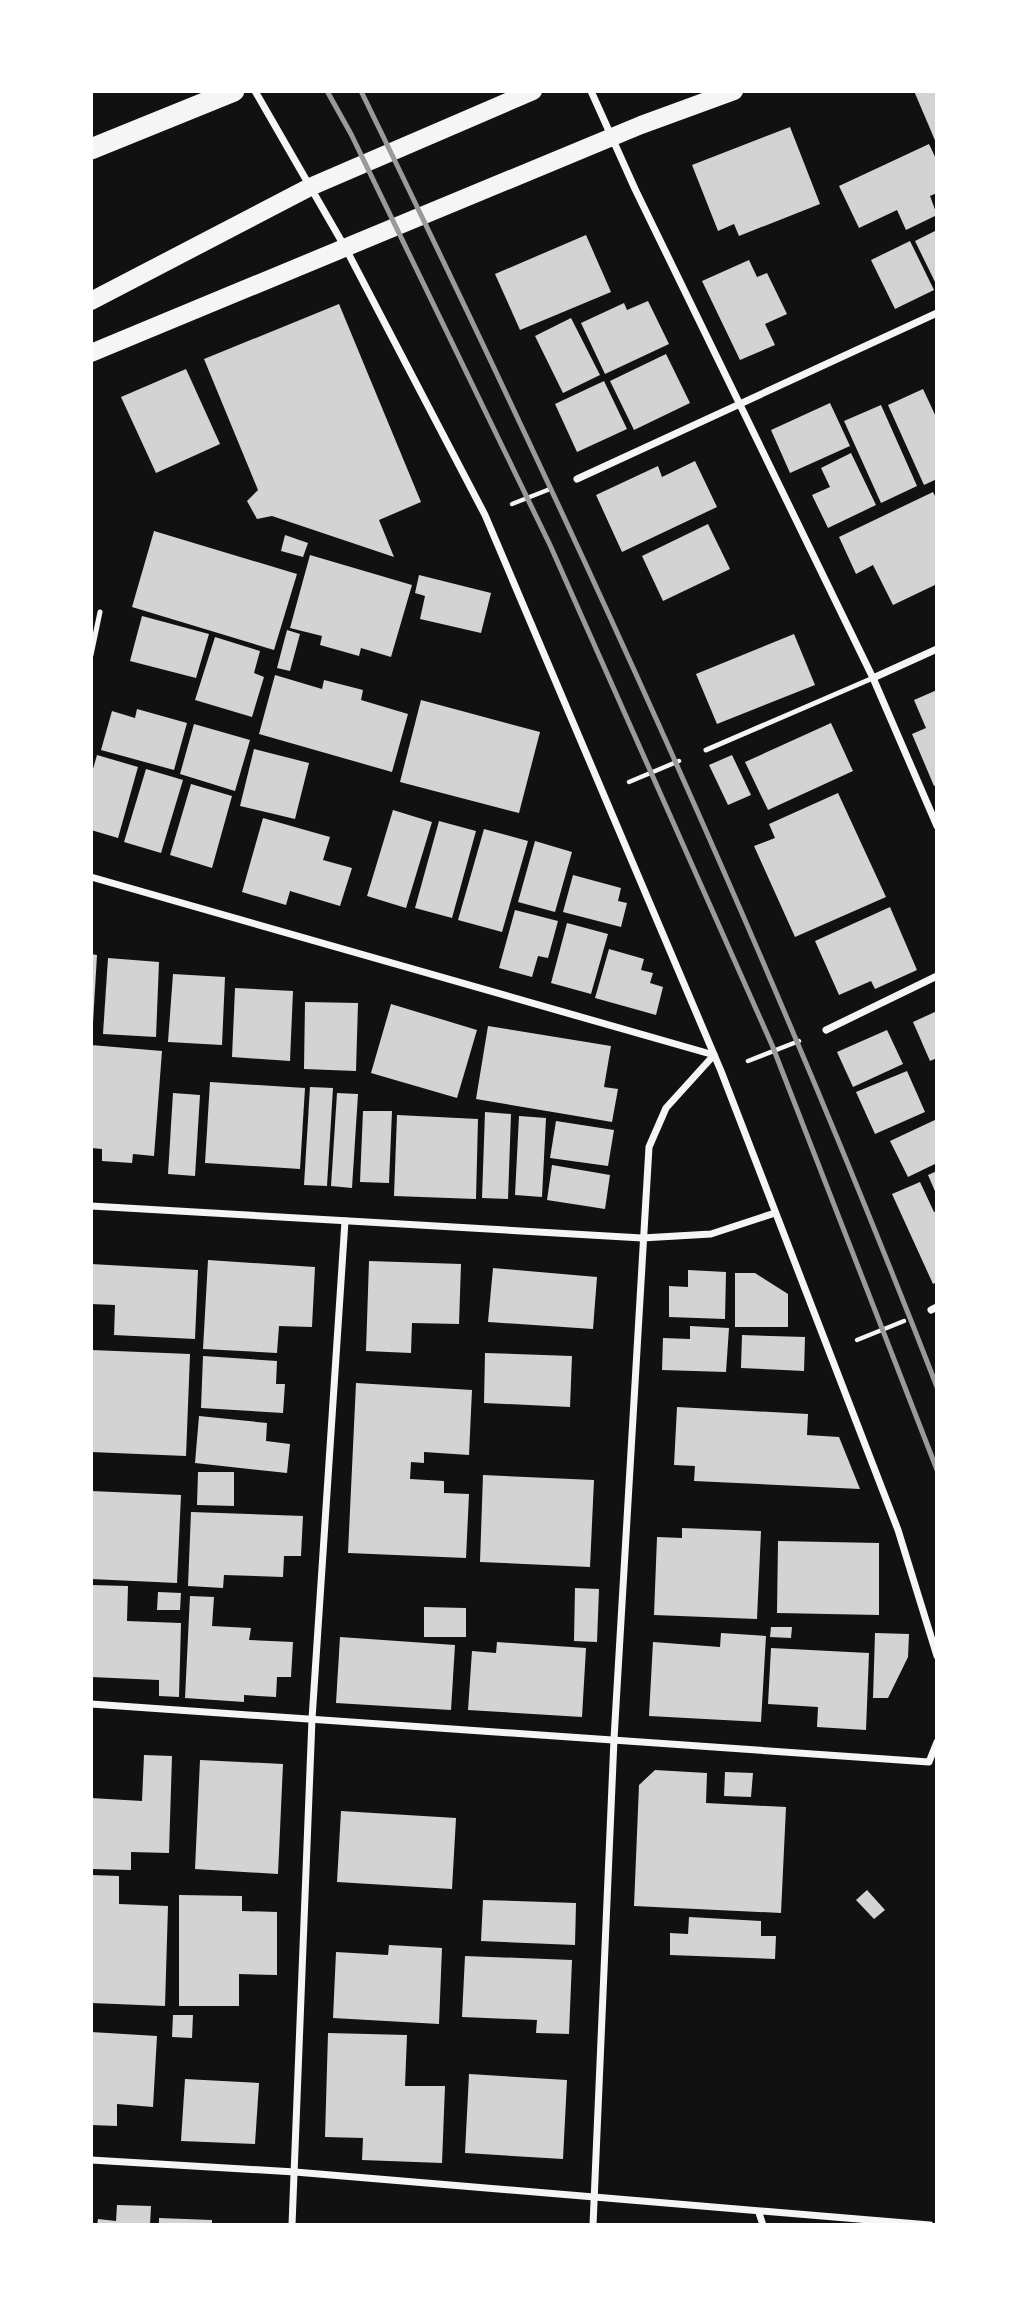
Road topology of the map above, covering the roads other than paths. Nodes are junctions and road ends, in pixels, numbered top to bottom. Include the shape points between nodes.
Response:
1 (234, 91) edge
2 (255, 91) edge
3 (533, 91) edge
4 (591, 91) edge
5 (734, 91) edge
6 (612, 138) junction
7 (91, 149) edge
8 (310, 187) junction
9 (346, 249) junction
10 (91, 301) edge
11 (937, 313) edge
12 (91, 353) edge
13 (741, 402) junction
14 (577, 479) road end
15 (100, 612) dead end
16 (937, 649) edge
17 (91, 655) edge
18 (873, 678) junction
19 (706, 750) road end
20 (937, 826) edge
21 (91, 877) edge
22 (937, 976) edge
23 (826, 1030) road end
24 (714, 1055) junction
25 (91, 1206) edge
26 (775, 1213) junction
27 (345, 1221) junction
28 (642, 1238) junction
29 (935, 1644) edge
30 (937, 1656) edge
31 (91, 1704) edge
32 (312, 1719) junction
33 (614, 1739) junction
34 (937, 1742) edge
35 (91, 2160) edge
36 (295, 2172) junction
37 (594, 2198) junction
38 (759, 2213) junction
39 (292, 2225) edge
40 (593, 2225) edge
41 (762, 2225) edge
42 (929, 2225) edge

1 - 7 highway
2 - 8 street
3 - 8 main road
4 - 6 street
5 - 6 main road
6 - 9 main road
6 - 13 street
8 - 9 street
8 - 10 main road
9 - 12 main road
9 - 24 street via 485,515
11 - 13 street
13 - 14 street
13 - 18 street
15 - 17 lane
16 - 18 street
18 - 19 lane
18 - 20 street
21 - 24 street
22 - 23 street
24 - 26 street
24 - 28 street via 666,1108 649,1147
25 - 27 street
26 - 28 street via 711,1234
26 - 29 street via 898,1530
27 - 28 street
27 - 32 street
28 - 33 street
29 - 30 street
31 - 32 street
32 - 33 street
32 - 36 street
33 - 34 street via 929,1762
33 - 37 street
35 - 36 street
36 - 37 street
36 - 39 street
37 - 38 street
37 - 40 street
38 - 41 street
38 - 42 street

